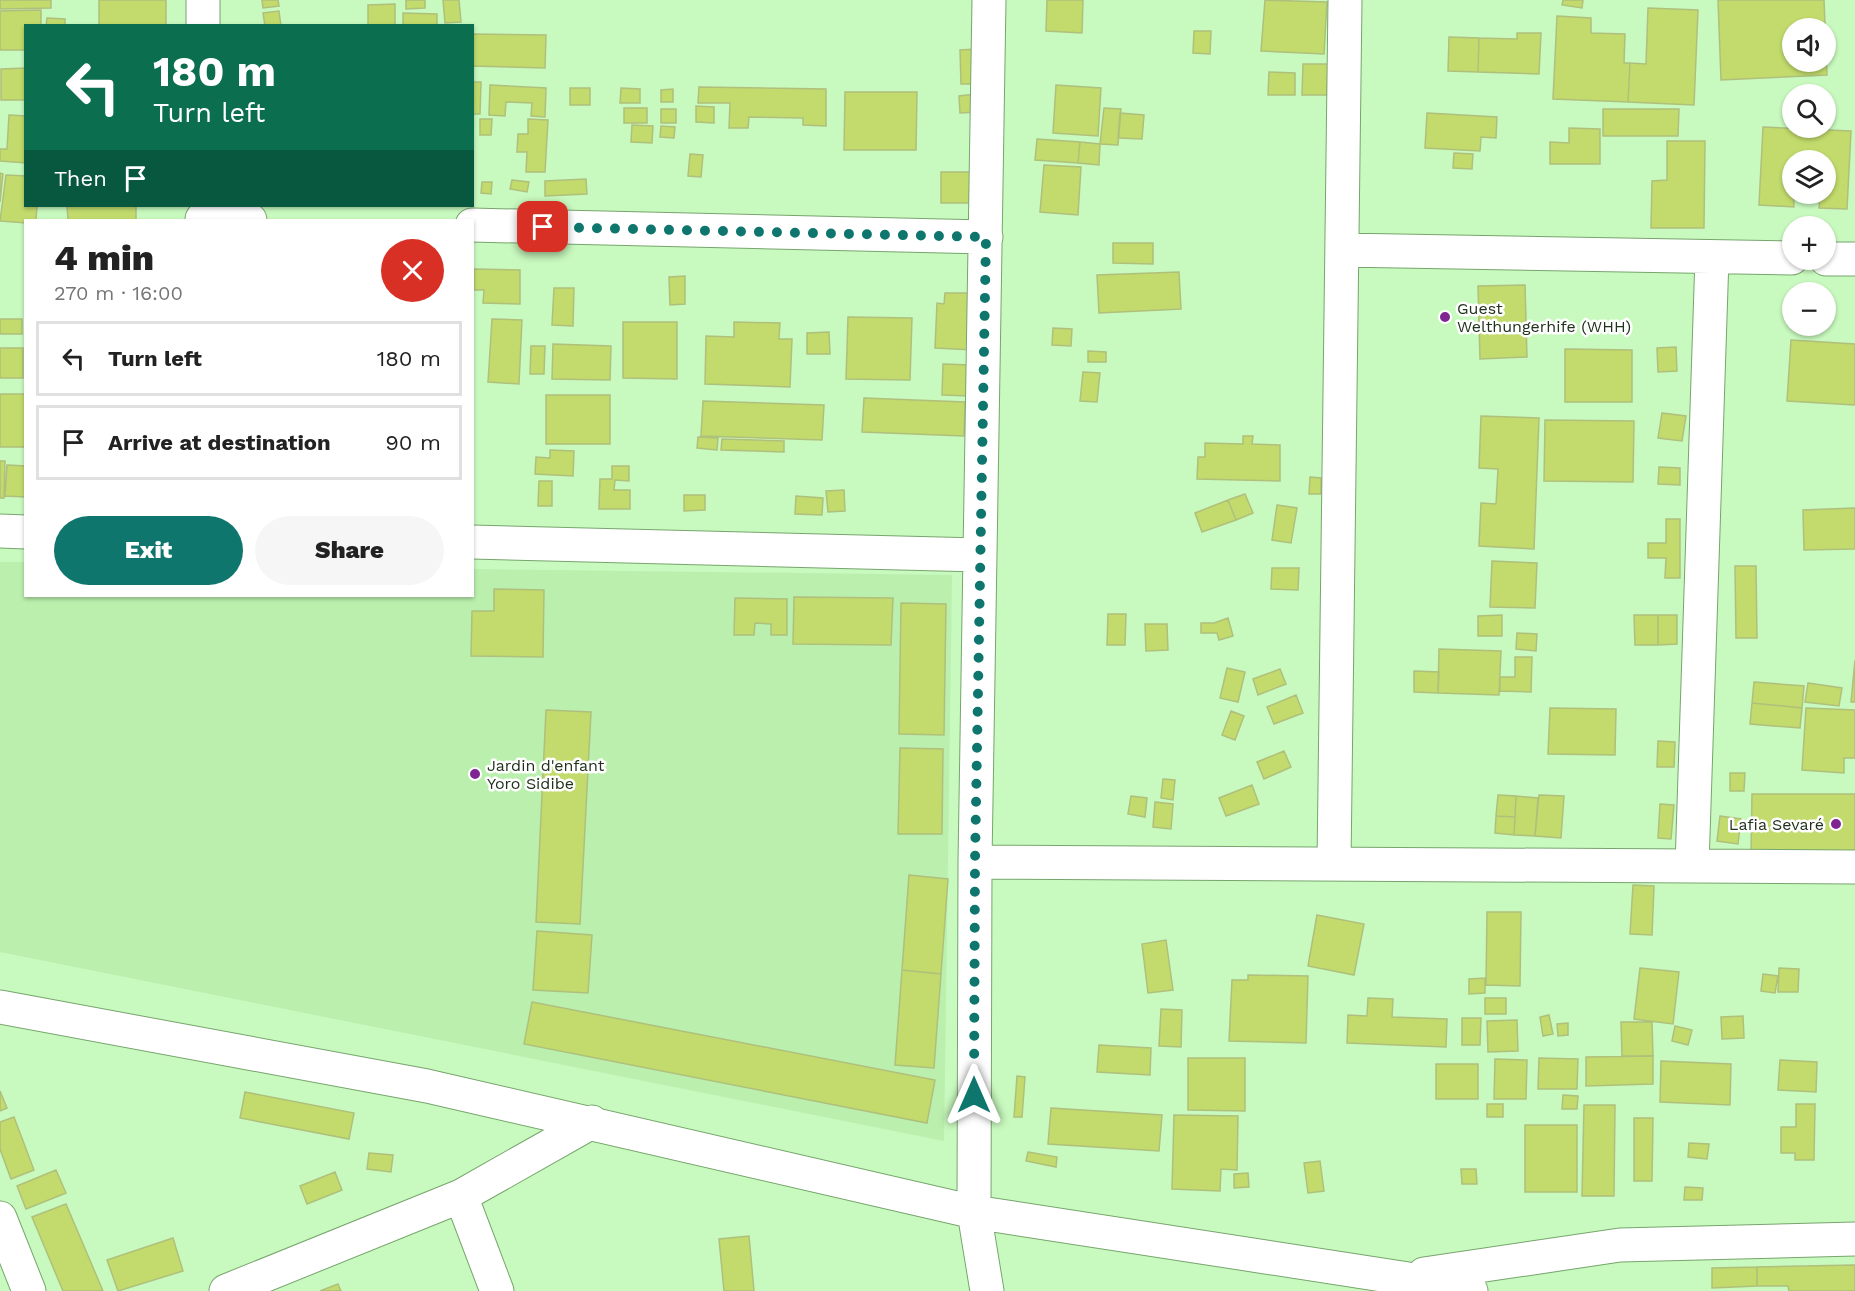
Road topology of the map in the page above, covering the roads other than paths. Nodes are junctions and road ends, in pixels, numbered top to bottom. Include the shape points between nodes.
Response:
1 (204, 0) edge
2 (989, 0) edge
3 (1345, 0) edge
4 (203, 24) edge
5 (202, 215) edge
6 (240, 219) edge
7 (474, 225) edge
8 (986, 237) junction
9 (1342, 250) junction
10 (1712, 257) junction
11 (1782, 258) edge
12 (1836, 259) edge
13 (1855, 260) edge
14 (0, 531) edge
15 (24, 532) edge
16 (474, 542) edge
17 (980, 555) junction
18 (975, 862) junction
19 (1334, 864) junction
20 (1692, 866) junction
21 (1855, 867) edge
22 (0, 1007) edge
23 (592, 1122) junction
24 (461, 1196) junction
25 (974, 1212) junction
26 (0, 1218) edge
27 (1855, 1239) edge
28 (1405, 1284) edge
29 (29, 1291) edge
30 (226, 1291) edge
31 (497, 1291) edge
32 (987, 1291) edge
33 (1471, 1291) edge

1 - 4 street
2 - 8 street
3 - 9 street
5 - 6 street
7 - 8 street
8 - 17 street
9 - 10 street
9 - 19 street
10 - 11 street
10 - 20 street
12 - 13 street
14 - 15 street
16 - 17 street
17 - 18 street
18 - 19 street
18 - 25 street
19 - 20 street
20 - 21 street
22 - 23 street via 428,1086
23 - 24 street
23 - 25 street
24 - 30 street
24 - 31 street
25 - 28 street
25 - 32 street
26 - 29 street
27 - 28 street via 1620,1245
28 - 33 street

